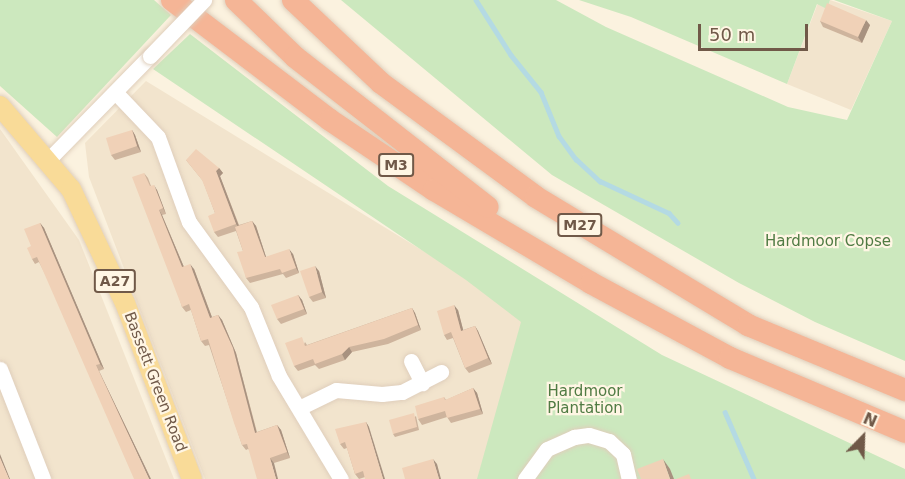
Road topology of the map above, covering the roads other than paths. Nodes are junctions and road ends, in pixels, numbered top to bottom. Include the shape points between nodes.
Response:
1 (172, 0) edge
2 (204, 0) edge
3 (236, 0) edge
4 (293, 0) edge
5 (117, 93) junction
6 (0, 106) edge
7 (49, 159) junction
8 (591, 283) junction
9 (411, 361) dead end
10 (0, 369) edge
11 (441, 372) dead end
12 (422, 383) junction
13 (905, 390) edge
14 (299, 408) junction
15 (905, 432) edge
16 (43, 479) edge
17 (192, 479) edge
18 (341, 479) edge
19 (525, 479) edge
20 (629, 479) edge

1 - 8 highway, M3 via 330,120 434,190
2 - 5 street, bridge
3 - 8 highway, M27 via 304,65 441,173
4 - 13 highway, M27 via 381,83 536,197 748,325
5 - 7 street
5 - 14 street via 158,137 189,222 251,307 279,376
6 - 7 main road, Bassett Green Road / A27
7 - 17 main road, Bassett Green Road / A27 via 71,189 125,303
8 - 15 highway, M27 via 730,358
9 - 12 street
10 - 16 street
11 - 12 street
12 - 14 street via 382,394 336,390
14 - 18 street
19 - 20 street via 547,449 573,437 589,435 609,441 622,454

